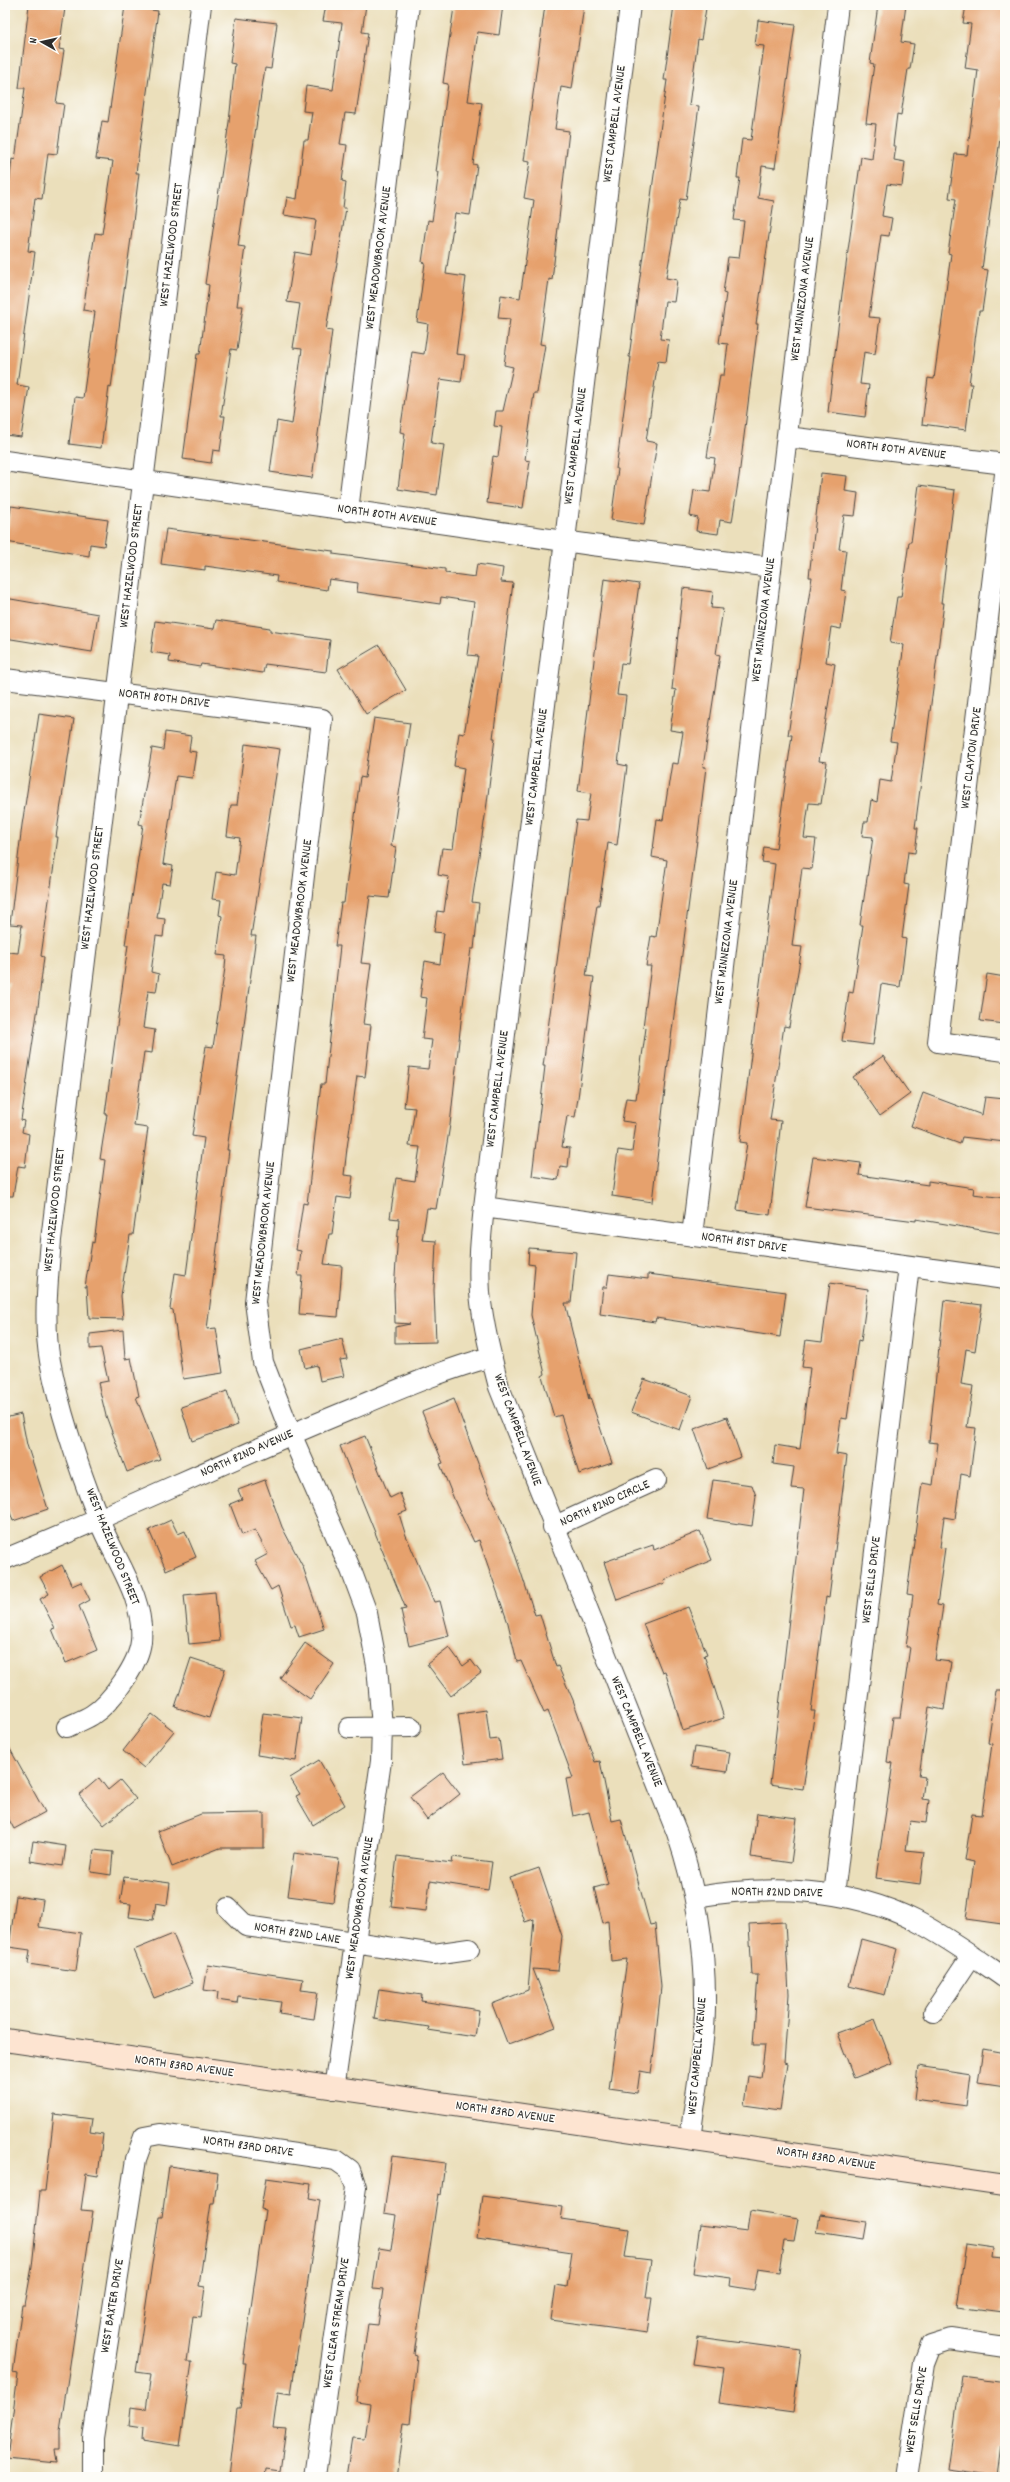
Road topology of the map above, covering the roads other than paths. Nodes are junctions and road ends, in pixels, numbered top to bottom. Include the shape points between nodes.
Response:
1 (201, 5) edge
2 (409, 5) edge
3 (630, 5) edge
4 (838, 5) edge
5 (787, 437) junction
6 (5, 461) edge
7 (1005, 464) edge
8 (1005, 474) edge
9 (143, 481) junction
10 (348, 511) junction
11 (564, 540) junction
12 (770, 567) junction
13 (5, 679) edge
14 (117, 693) junction
15 (322, 719) joint
16 (1005, 1051) edge
17 (484, 1207) junction
18 (692, 1236) junction
19 (909, 1266) junction
20 (1005, 1279) edge
21 (492, 1357) junction
22 (291, 1434) junction
23 (656, 1480) dead end
24 (99, 1521) junction
25 (553, 1527) junction
26 (5, 1559) edge
27 (67, 1727) dead end
28 (382, 1727) junction
29 (411, 1727) dead end
30 (349, 1728) dead end
31 (834, 1895) junction
32 (696, 1897) junction
33 (228, 1908) dead end
34 (355, 1944) junction
35 (469, 1949) dead end
36 (972, 1955) junction
37 (1005, 1978) edge
38 (934, 2012) dead end
39 (5, 2040) edge
40 (334, 2089) junction
41 (144, 2137) joint
42 (690, 2139) junction
43 (350, 2170) joint
44 (1005, 2185) edge
45 (1005, 2347) edge
46 (93, 2477) edge
47 (315, 2477) edge
48 (907, 2477) edge

1 - 9 street, WEST HAZELWOOD STREET
2 - 10 street, WEST MEADOWBROOK AVENUE
3 - 11 street, WEST CAMPBELL AVENUE
4 - 5 street, WEST MINNEZONA AVENUE
5 - 7 street, NORTH 80TH AVENUE
5 - 12 street, WEST MINNEZONA AVENUE
6 - 9 street, NORTH 80TH AVENUE
8 - 16 street, WEST CLAYTON DRIVE via 938,1042
9 - 10 street, NORTH 80TH AVENUE
9 - 14 street, WEST HAZELWOOD STREET
10 - 11 street, NORTH 80TH AVENUE
11 - 12 street, NORTH 80TH AVENUE
11 - 17 street, WEST CAMPBELL AVENUE
12 - 18 street, WEST MINNEZONA AVENUE
13 - 14 street, NORTH 80TH DRIVE
14 - 15 street, NORTH 80TH DRIVE
14 - 24 street, WEST HAZELWOOD STREET via 51,1240 46,1300 50,1360 67,1428
15 - 22 street, WEST MEADOWBROOK AVENUE via 255,1302 263,1362
17 - 18 street, NORTH 81ST DRIVE
17 - 21 street, WEST CAMPBELL AVENUE via 480,1248 480,1292
18 - 19 street, NORTH 81ST DRIVE
19 - 20 street, NORTH 81ST DRIVE
19 - 31 street, WEST SELLS DRIVE
21 - 22 street, NORTH 82ND AVENUE via 458,1366
21 - 25 street, WEST CAMPBELL AVENUE via 499,1387
22 - 24 street, NORTH 82ND AVENUE
22 - 28 street, WEST MEADOWBROOK AVENUE via 351,1570 367,1613 377,1666
23 - 25 street, NORTH 82ND CIRCLE
24 - 26 street, NORTH 82ND AVENUE
24 - 27 street, WEST HAZELWOOD STREET via 126,1576 137,1606 141,1641 134,1664 118,1689 93,1715
25 - 32 street, WEST CAMPBELL AVENUE via 676,1834
28 - 29 street
28 - 30 street
28 - 34 street, WEST MEADOWBROOK AVENUE via 381,1761
31 - 32 street, NORTH 82ND DRIVE via 769,1891 726,1892
31 - 36 street, NORTH 82ND DRIVE via 878,1906 914,1921
32 - 42 street, WEST CAMPBELL AVENUE via 705,2010
33 - 34 street, NORTH 82ND LANE via 246,1926
34 - 35 street, NORTH 82ND LANE via 434,1954
34 - 40 street, WEST MEADOWBROOK AVENUE
36 - 37 street, NORTH 82ND DRIVE
36 - 38 street
39 - 40 main road, NORTH 83RD AVENUE
40 - 42 main road, NORTH 83RD AVENUE
41 - 43 street, NORTH 83RD DRIVE via 160,2134 328,2158 336,2160
41 - 46 street, WEST BAXTER DRIVE via 136,2159 93,2438
42 - 44 main road, NORTH 83RD AVENUE
43 - 47 street, WEST CLEAR STREAM DRIVE via 356,2187
45 - 48 street, WEST SELLS DRIVE via 950,2339 931,2345 924,2362

